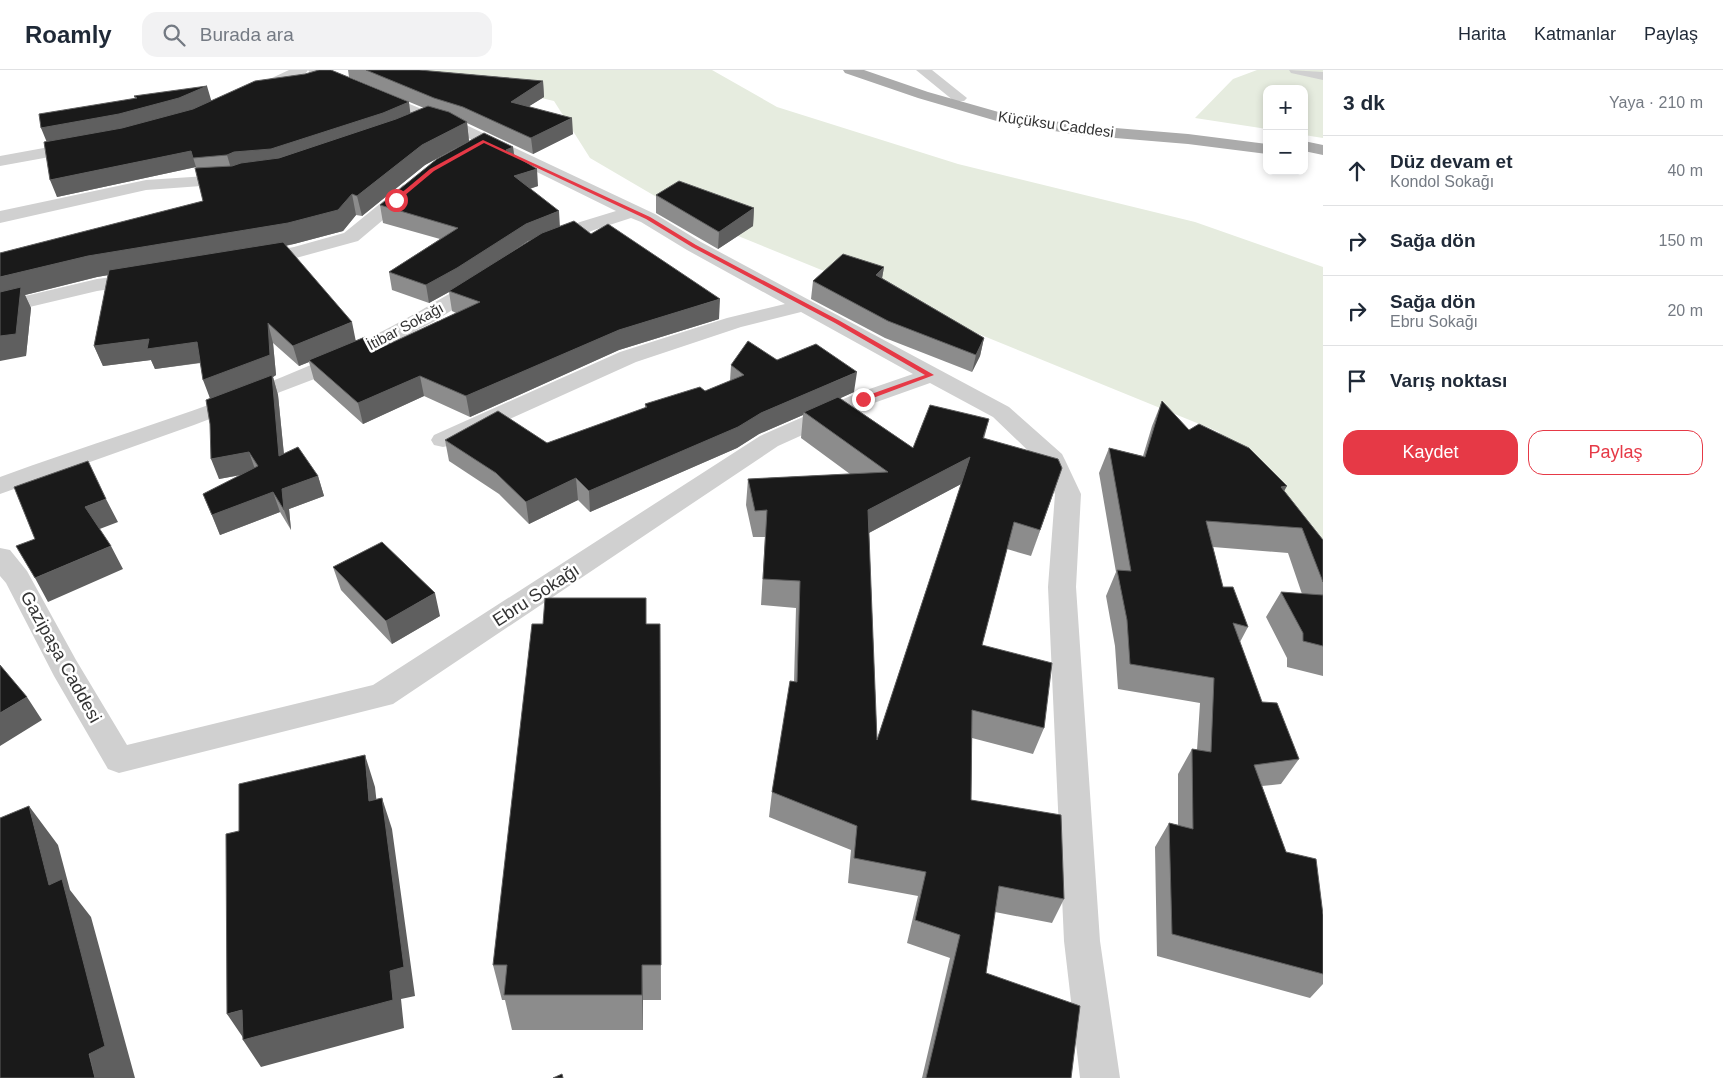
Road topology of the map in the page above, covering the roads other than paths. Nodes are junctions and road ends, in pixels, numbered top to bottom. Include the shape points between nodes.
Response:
1 (301, 70) edge
2 (315, 70) edge
3 (850, 70) edge
4 (874, 70) edge
5 (923, 70) edge
6 (1296, 70) edge
7 (281, 73) edge
8 (1323, 76) edge
9 (959, 98) junction
10 (238, 100) edge
11 (1263, 138) edge
12 (99, 143) edge
13 (1308, 147) edge
14 (1263, 148) edge
15 (1323, 150) edge
16 (1308, 157) edge
17 (1323, 160) edge
18 (0, 161) edge
19 (249, 175) edge
20 (425, 176) edge
21 (632, 212) junction
22 (0, 217) edge
23 (528, 252) edge
24 (240, 262) edge
25 (498, 272) edge
26 (164, 276) edge
27 (805, 305) junction
28 (0, 308) edge
29 (931, 375) junction
30 (443, 440) edge
31 (0, 486) edge
32 (0, 557) edge
33 (118, 760) joint
34 (1100, 1078) edge

1 - 7 street
2 - 21 street via 419,123 458,127 476,146 532,163
3 - 14 main road, Küçüksu Caddesi via 1000,117 1079,130
4 - 9 main road, Küçüksu Caddesi
5 - 9 street
6 - 8 street
7 - 10 street
9 - 11 main road, Küçüksu Caddesi via 1072,119
12 - 18 street
13 - 15 main road
16 - 17 main road
19 - 22 street via 146,185
20 - 24 street via 351,237 296,252
21 - 23 street via 587,226
21 - 27 street
25 - 31 street, İtibar Sokağı via 370,347 246,398
26 - 28 street via 98,285
27 - 29 street
27 - 30 street via 734,322 628,357
29 - 33 street, Ebru Sokağı via 863,399 770,441 382,695
29 - 34 street via 1000,412 1054,460 1068,494 1062,587 1082,941
32 - 33 street, Gazipaşa Caddesi via 17,578

